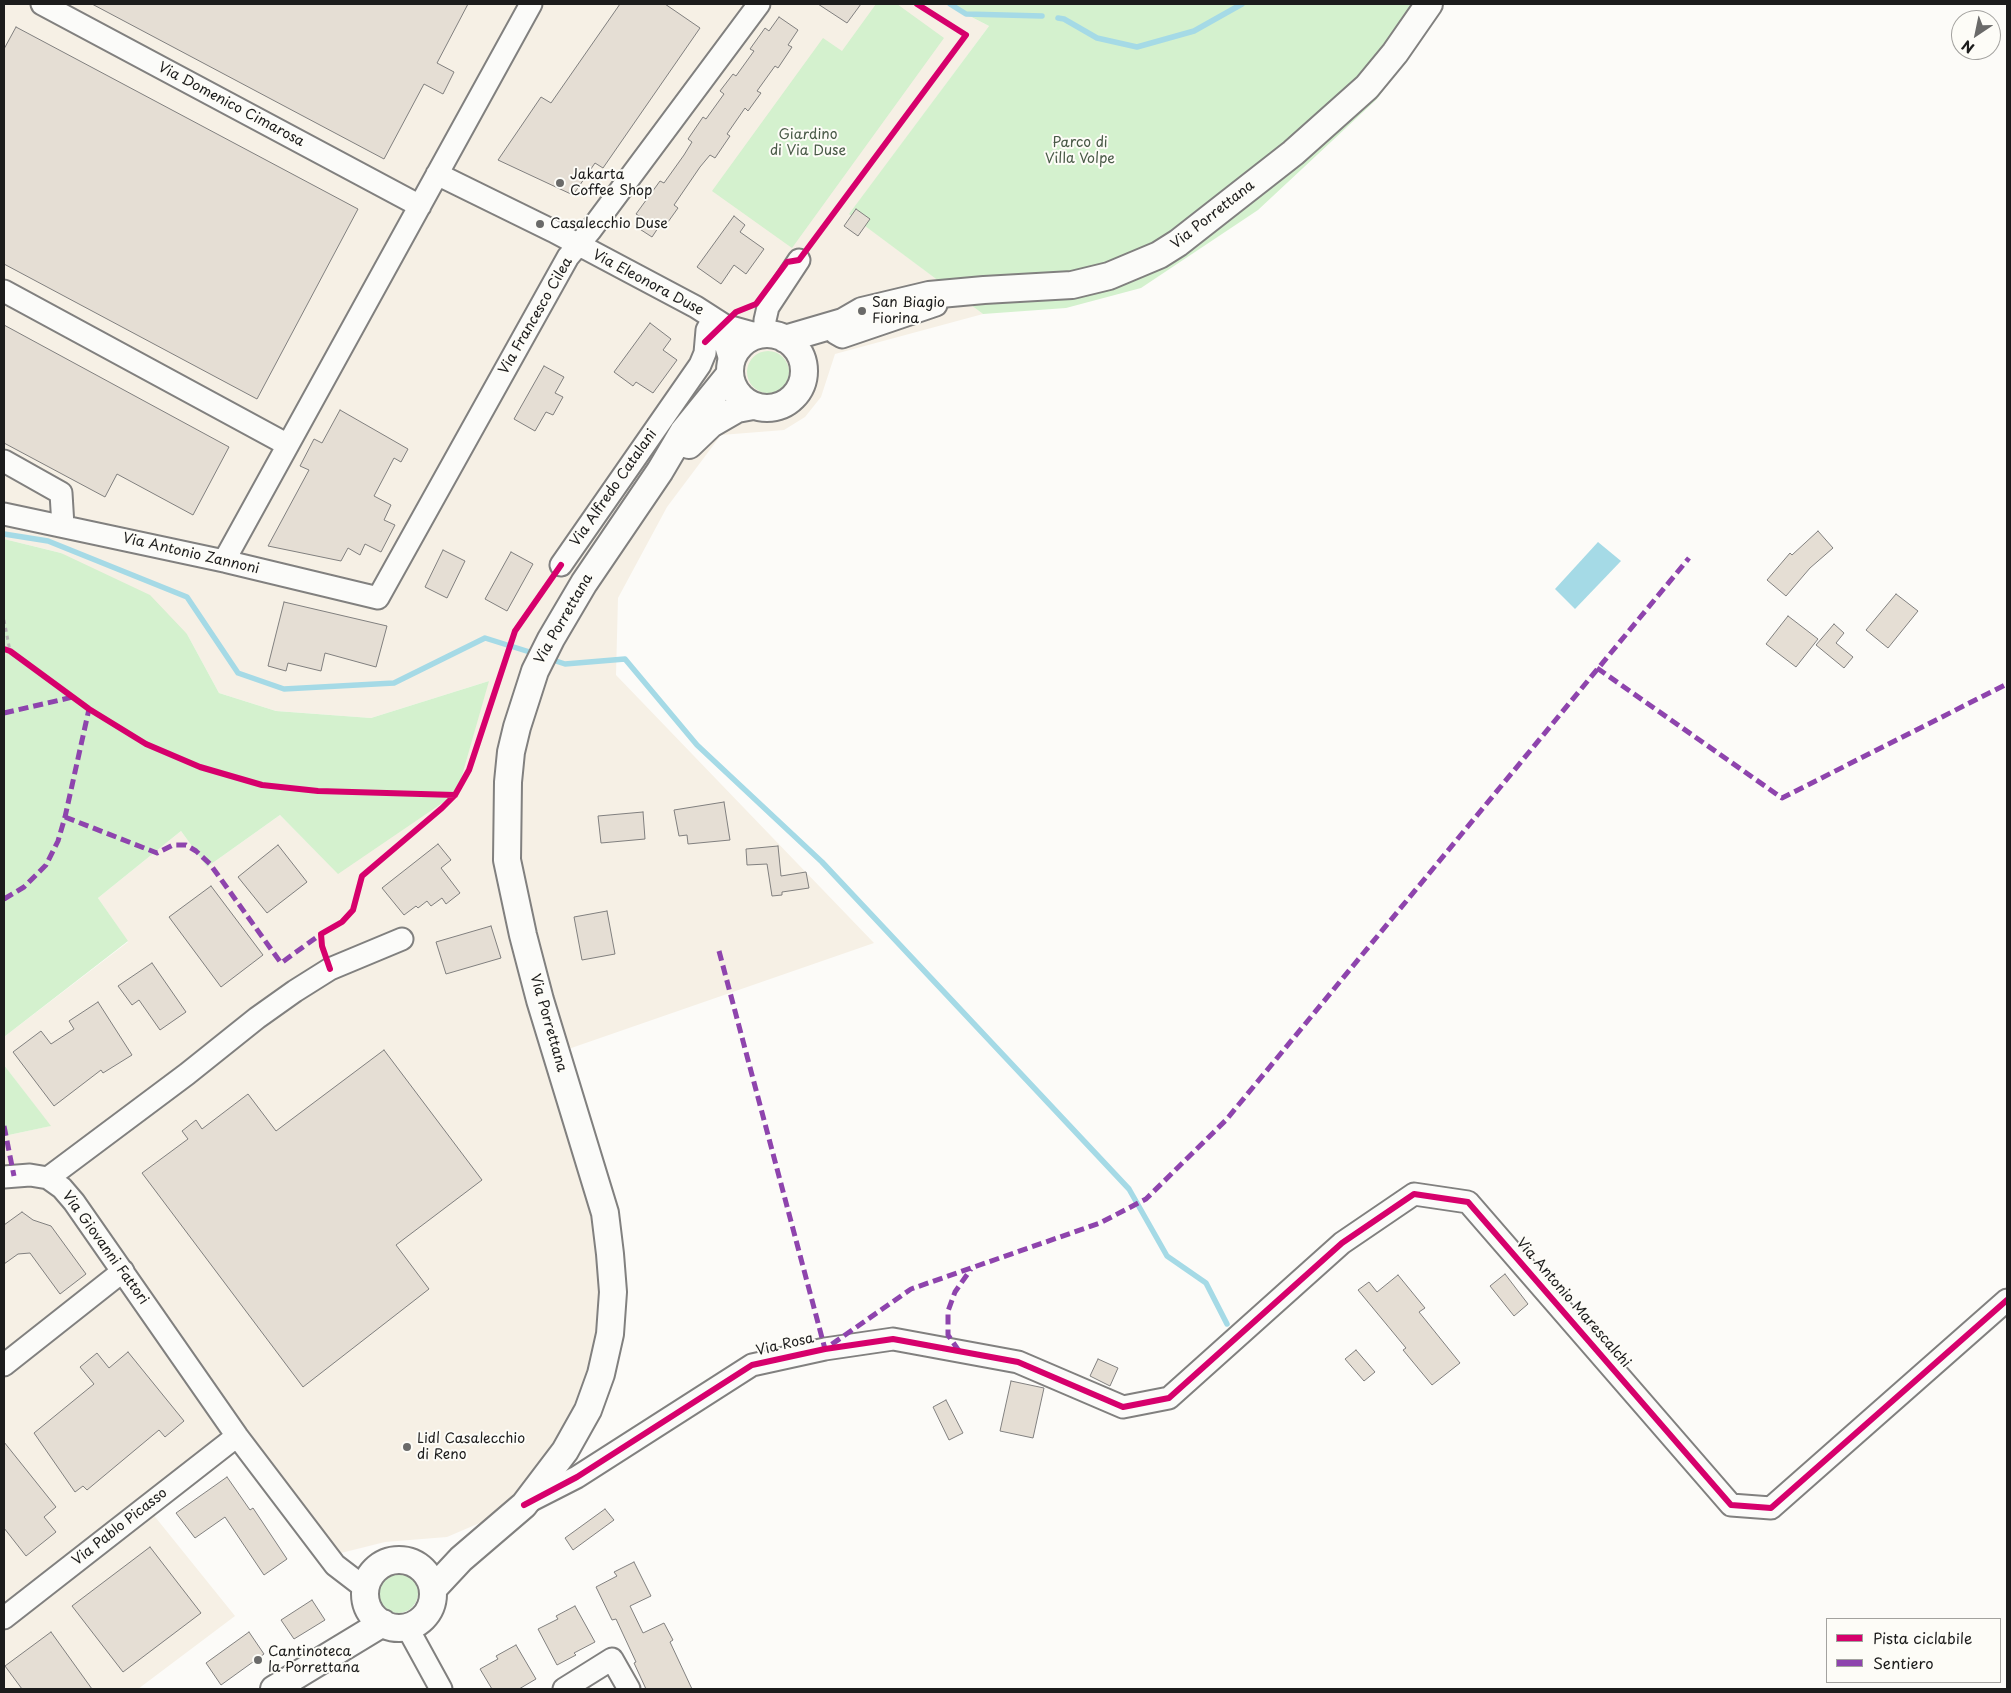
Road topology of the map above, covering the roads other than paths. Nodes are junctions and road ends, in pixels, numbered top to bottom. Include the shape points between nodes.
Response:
1 (42, 4) edge
2 (531, 4) edge
3 (759, 4) edge
4 (1429, 4) edge
5 (437, 174) junction
6 (420, 206) junction
7 (579, 246) junction
8 (799, 260) dead end
9 (4, 291) edge
10 (718, 322) junction
11 (839, 327) junction
12 (770, 336) junction
13 (730, 368) junction
14 (804, 370) junction
15 (753, 406) junction
16 (288, 445) junction
17 (4, 462) edge
18 (660, 471) junction
19 (4, 514) edge
20 (63, 526) junction
21 (224, 561) junction
22 (561, 565) dead end
23 (378, 598) joint
24 (402, 939) dead end
25 (4, 1177) edge
26 (48, 1178) junction
27 (123, 1271) junction
28 (2007, 1300) edge
29 (4, 1365) edge
30 (1082, 1389) joint
31 (237, 1436) junction
32 (524, 1504) junction
33 (428, 1579) junction
34 (381, 1612) junction
35 (4, 1618) edge
36 (274, 1689) edge
37 (441, 1689) edge
38 (564, 1689) edge
39 (628, 1689) edge

1 - 6 street, Via Domenico Cimarosa
2 - 5 street
3 - 7 street, Via Francesco Cilea
4 - 11 main road, Via Porrettana via 1367,87 1293,152 1178,244 1109,276 1072,285 929,295 862,312
5 - 6 street
5 - 7 street, Via Eleonora Duse
6 - 16 street
7 - 10 street, Via Eleonora Duse via 696,307
7 - 23 street, Via Francesco Cilea via 568,257
8 - 12 street via 768,306 765,320
9 - 16 street
10 - 12 street, Via Eleonora Duse
10 - 13 street
10 - 22 street, Via Alfredo Catalani via 707,330 705,353 700,365
11 - 12 main road, Via Porrettana
11 - 14 main road, Via Porrettana
12 - 13 main road, Via Porrettana via 746,340 736,350
12 - 14 main road via 794,347
13 - 15 main road via 733,387
13 - 18 main road, Via Porrettana via 683,432
14 - 15 main road, Via Porrettana via 799,388 788,401 765,408
15 - 18 main road, Via Porrettana via 737,409 710,424
16 - 21 street
17 - 20 street via 61,492
18 - 32 main road, Via Porrettana via 618,530 551,638 535,671 511,752 507,860 540,1000 605,1213 613,1292 610,1334 588,1410 565,1451
19 - 20 street, Via Antonio Zannoni
20 - 21 street, Via Antonio Zannoni
21 - 23 street, Via Antonio Zannoni
24 - 26 street via 330,969 295,991
25 - 26 street via 30,1175
26 - 27 street, Via Giovanni Fattori via 62,1188
27 - 29 street
27 - 31 street, Via Giovanni Fattori
28 - 30 street, Via Antonio Marescalchi via 1770,1508 1730,1505 1468,1202 1414,1194 1342,1243 1169,1398 1122,1407
30 - 32 street, Via Rosa via 1018,1362 893,1339 814,1351 752,1365 577,1477
31 - 34 street, Via Giovanni Fattori via 335,1565
31 - 35 street, Via Pablo Picasso
32 - 33 main road, Via Porrettana via 461,1559
33 - 34 main road via 432,1603 416,1624
33 - 34 main road via 415,1564 406,1560 387,1562 377,1568
34 - 36 main road via 355,1639
34 - 37 street
38 - 39 street via 612,1659

